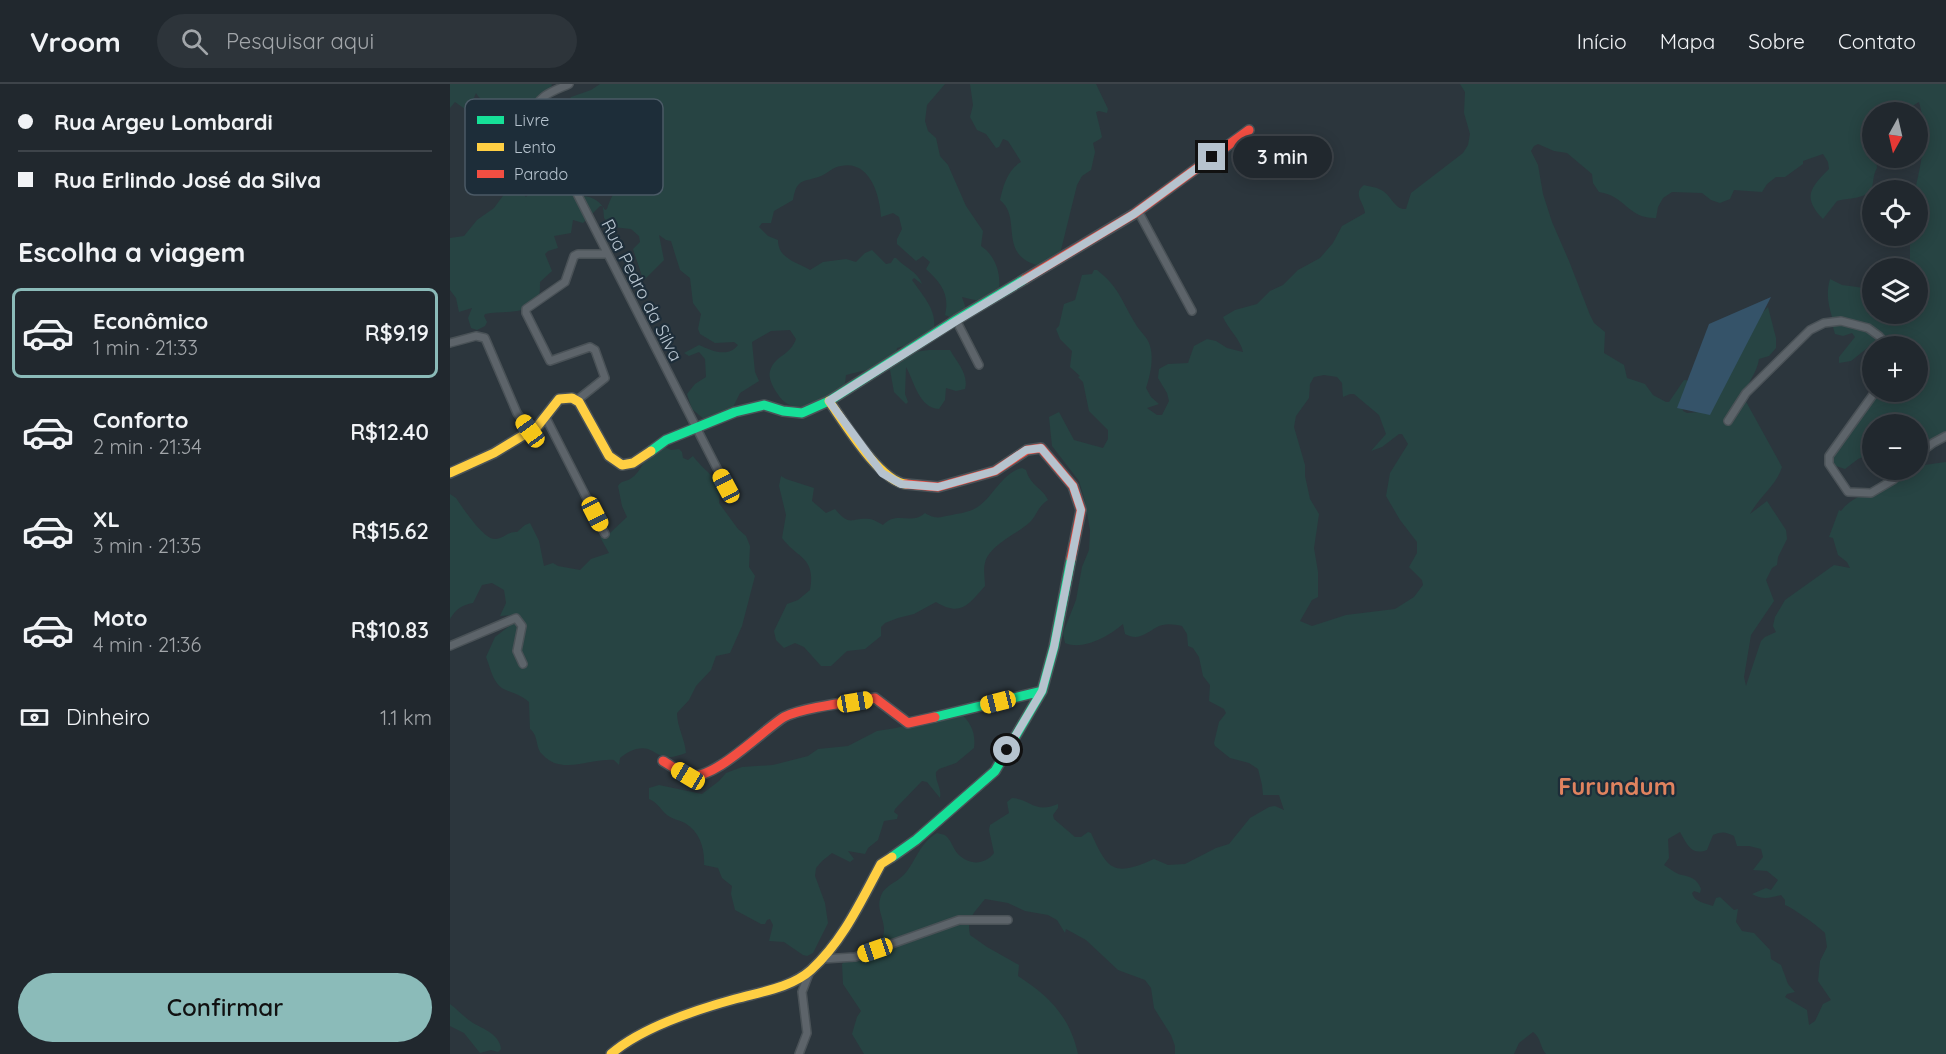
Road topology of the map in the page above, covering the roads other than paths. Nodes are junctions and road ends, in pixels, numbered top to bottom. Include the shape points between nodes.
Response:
1 (569, 84) edge
2 (542, 99) edge
3 (1250, 130) dead end
4 (577, 195) edge
5 (1138, 211) junction
6 (607, 254) junction
7 (1192, 311) dead end
8 (956, 321) junction
9 (1879, 336) edge
10 (450, 343) edge
11 (979, 365) dead end
12 (576, 400) junction
13 (829, 401) junction
14 (1868, 402) edge
15 (545, 416) junction
16 (1728, 421) dead end
17 (695, 427) junction
18 (530, 431) junction
19 (1946, 436) edge
20 (1928, 448) edge
21 (450, 473) edge
22 (1893, 480) edge
23 (726, 486) dead end
24 (605, 534) dead end
25 (450, 646) edge
26 (523, 664) dead end
27 (1042, 691) junction
28 (663, 761) dead end
29 (1008, 920) dead end
30 (822, 959) junction
31 (810, 971) junction
32 (611, 1054) edge
33 (799, 1054) edge

1 - 2 street, Rua Pedro da Silva
3 - 5 street
4 - 6 street, Rua Pedro da Silva
5 - 7 street
5 - 8 street
6 - 12 street via 574,256 565,282 526,311 550,361 590,347 595,350 604,380
6 - 17 street, Rua Pedro da Silva
8 - 11 street
8 - 13 street
9 - 16 street via 1868,328 1841,321 1810,330 1746,393
10 - 18 street via 476,336 484,338 517,413
12 - 15 street via 559,399
12 - 17 street via 609,456 622,465 633,463 666,440
13 - 17 street via 802,413 764,405
13 - 27 street via 882,473 901,484 938,487 995,471 1026,450 1041,448 1073,486 1081,510
14 - 22 street via 1829,456 1829,464 1848,492 1871,493
15 - 18 street
15 - 24 street
17 - 23 street, Rua Pedro da Silva
18 - 21 street
19 - 20 street
25 - 26 street via 516,618 522,626 517,651
27 - 28 street via 908,723 876,698 814,709 785,717 727,762 696,776 688,776
27 - 30 street via 995,771 916,840 880,864 842,936
29 - 30 street via 959,920 855,957
30 - 31 street
31 - 32 street via 784,986 702,1008 627,1040
31 - 33 street via 802,992 807,1033

